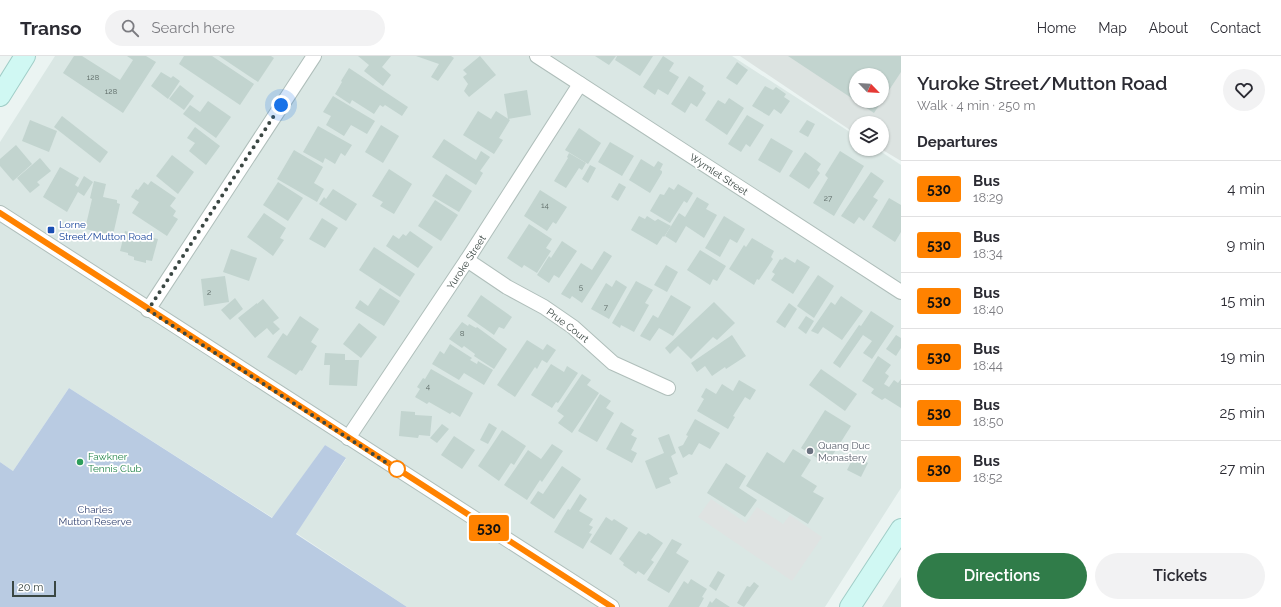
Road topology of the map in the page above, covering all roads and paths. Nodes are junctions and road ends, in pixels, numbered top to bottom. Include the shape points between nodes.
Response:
1 (25, 56) edge
2 (314, 56) edge
3 (538, 56) edge
4 (580, 84) junction
5 (0, 96) edge
6 (0, 213) edge
7 (467, 260) junction
8 (901, 292) edge
9 (148, 310) junction
10 (668, 388) dead end
11 (348, 438) junction
12 (901, 529) edge
13 (596, 603) edge
14 (612, 607) edge
15 (850, 607) edge

1 - 5 street
2 - 9 street
3 - 4 street, Wymlet Street
4 - 7 street, Yuroke Street
4 - 8 street, Wymlet Street
6 - 9 street
7 - 10 street, Prue Court via 573,327 613,363
7 - 11 street, Yuroke Street
9 - 11 street
11 - 13 street
12 - 15 street
13 - 14 street

